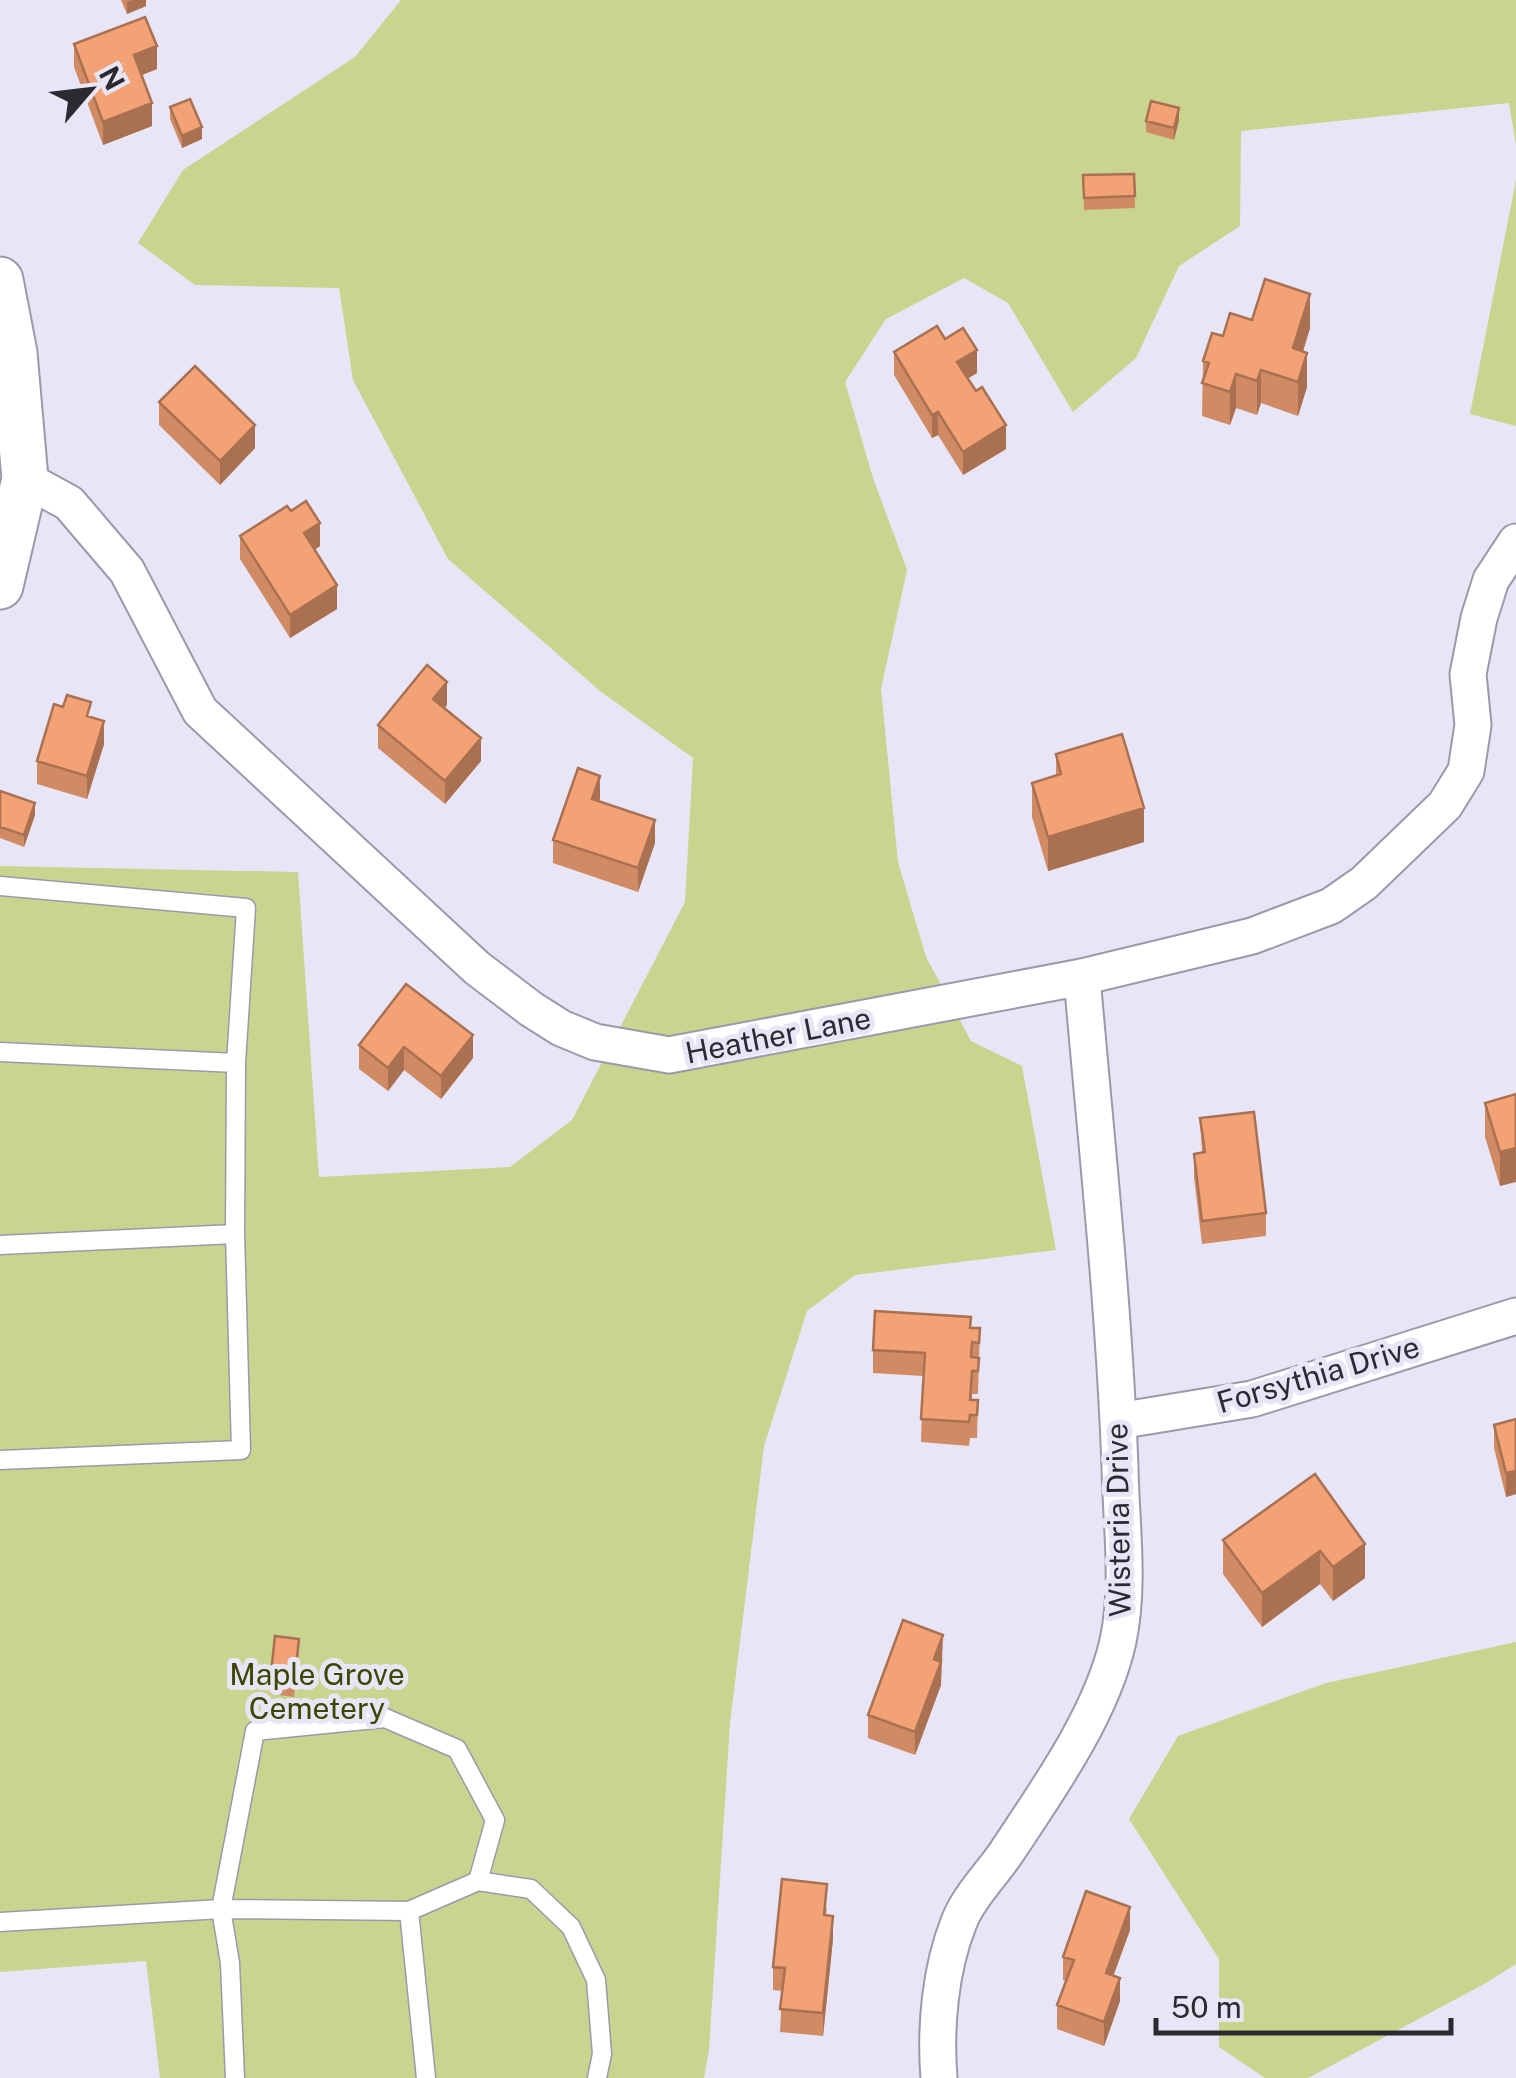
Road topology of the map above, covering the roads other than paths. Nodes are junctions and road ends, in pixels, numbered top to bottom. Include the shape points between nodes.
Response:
1 (0, 280) edge
2 (25, 479) junction
3 (1516, 542) edge
4 (0, 586) edge
5 (0, 886) edge
6 (1082, 977) junction
7 (0, 1052) edge
8 (236, 1063) junction
9 (235, 1234) junction
10 (0, 1245) edge
11 (1516, 1316) edge
12 (1118, 1421) junction
13 (0, 1460) edge
14 (478, 1881) junction
15 (221, 1909) junction
16 (409, 1912) junction
17 (0, 1922) edge
18 (235, 2078) edge
19 (426, 2078) edge
20 (596, 2078) edge
21 (939, 2078) edge

1 - 2 street
2 - 4 street
2 - 6 street, Heather Lane via 69,503 127,571 200,711 477,968 561,1028 594,1042 669,1055
3 - 6 street, Heather Lane via 1484,595 1468,674 1473,725 1466,771 1445,805 1364,883 1330,906 1252,936
5 - 8 lane via 246,908
6 - 12 street, Wisteria Drive
7 - 8 lane
8 - 9 lane
9 - 10 lane
9 - 13 lane via 241,1450
11 - 12 street, Forsythia Drive via 1252,1399
12 - 21 street, Wisteria Drive via 1123,1582 1110,1674 1018,1834 960,1919 936,2045
14 - 15 lane via 495,1820 457,1748 385,1718 310,1725 255,1731
14 - 16 lane
14 - 20 lane via 531,1889 571,1927 596,1980 602,2054
15 - 16 lane
15 - 17 lane
15 - 18 lane
16 - 19 lane

